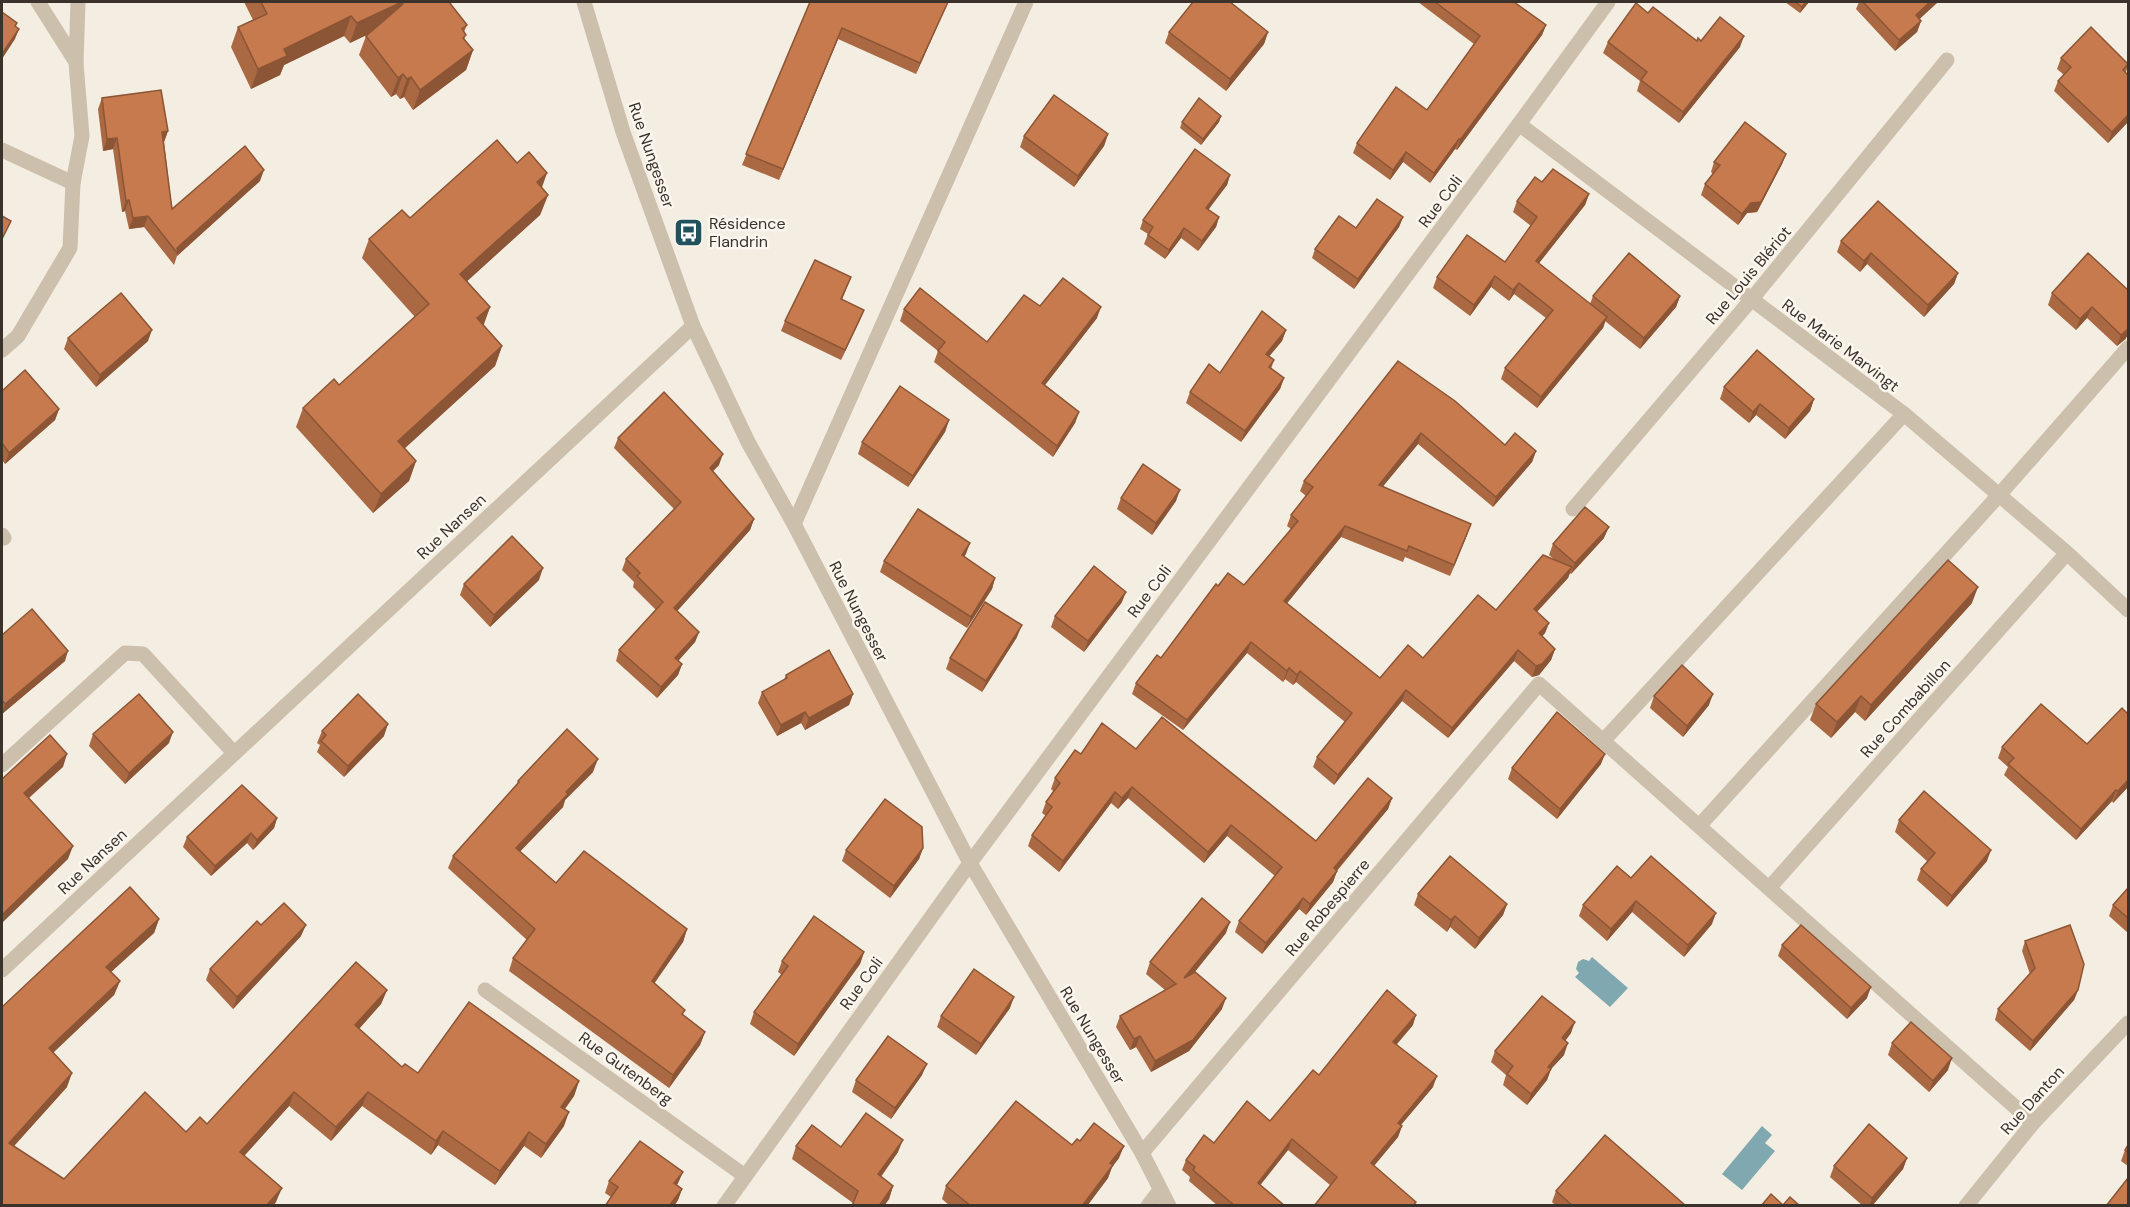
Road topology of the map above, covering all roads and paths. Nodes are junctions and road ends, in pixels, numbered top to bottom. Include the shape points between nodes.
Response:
1 (38, 2) edge
2 (78, 2) edge
3 (584, 2) edge
4 (1026, 2) edge
5 (1608, 2) edge
6 (1947, 60) dead end
7 (76, 63) junction
8 (1519, 124) junction
9 (2, 150) edge
10 (73, 183) junction
11 (1751, 300) junction
12 (693, 326) junction
13 (2128, 348) edge
14 (2, 350) edge
15 (1904, 414) junction
16 (2000, 494) junction
17 (1573, 509) dead end
18 (794, 524) junction
19 (2067, 553) junction
20 (2128, 609) edge
21 (1604, 740) junction
22 (234, 753) junction
23 (2, 765) edge
24 (1700, 825) junction
25 (970, 863) junction
26 (1770, 887) junction
27 (2, 970) edge
28 (485, 990) dead end
29 (2128, 1023) edge
30 (2033, 1123) junction
31 (1142, 1153) junction
32 (745, 1176) junction
33 (1160, 1190) junction
34 (724, 1206) edge
35 (1148, 1206) edge
36 (1169, 1206) edge
37 (1966, 1206) edge

1 - 7 street
2 - 7 street
3 - 12 street, Rue Nungesser via 623,132
4 - 18 street
5 - 8 street, Rue Coli
6 - 11 street, Rue Louis Blériot
7 - 10 street via 82,136
8 - 11 street, Rue Marie Marvingt
8 - 25 street, Rue Coli
9 - 10 street
10 - 14 street via 69,248 18,336
11 - 15 street, Rue Marie Marvingt
11 - 17 street, Rue Louis Blériot
12 - 18 street, Rue Nungesser via 748,442
12 - 22 street, Rue Nansen
13 - 16 street
15 - 16 street, Rue Marie Marvingt
15 - 21 street
16 - 19 street, Rue Marie Marvingt
16 - 24 street
18 - 25 street, Rue Nungesser
19 - 20 street, Rue Marie Marvingt
19 - 26 street, Rue Combabillon
21 - 24 street
21 - 31 street, Rue Robespierre via 1539,684
22 - 23 street via 143,654 124,652
22 - 27 street, Rue Nansen
24 - 26 street
25 - 31 street, Rue Nungesser
25 - 32 street, Rue Coli
26 - 30 street
28 - 32 street, Rue Gutenberg
29 - 30 street, Rue Danton
30 - 37 street, Rue Danton
31 - 33 street, Rue Nungesser
32 - 34 street, Rue Coli
33 - 35 street
33 - 36 street, Rue Nungesser

